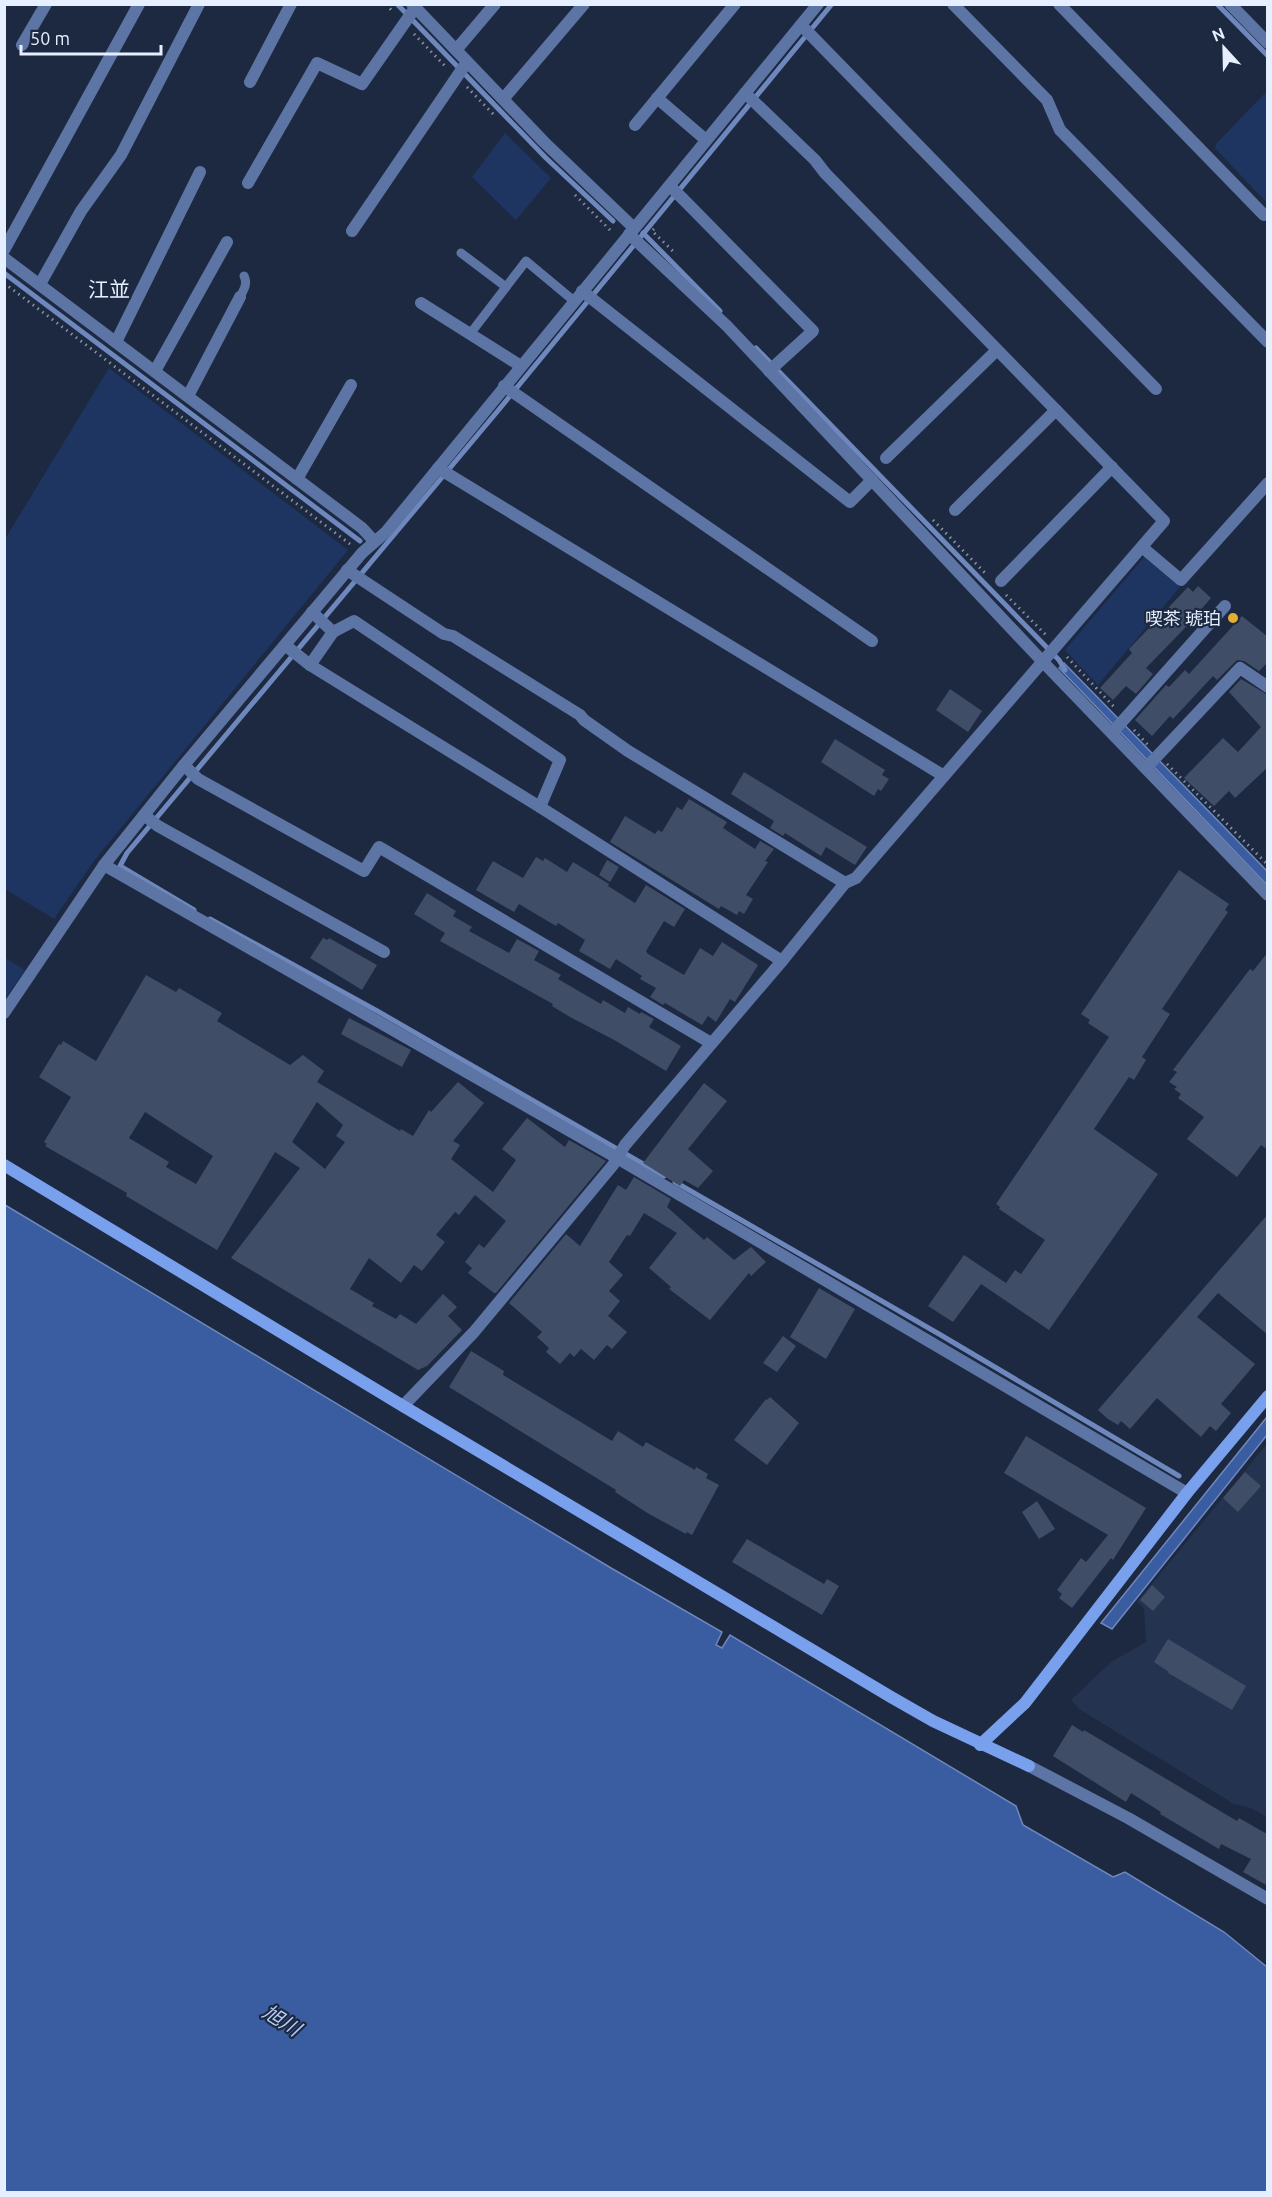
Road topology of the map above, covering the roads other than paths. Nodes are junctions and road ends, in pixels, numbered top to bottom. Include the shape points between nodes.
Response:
1 (46, 4) edge
2 (139, 4) edge
3 (199, 4) edge
4 (291, 4) edge
5 (495, 4) edge
6 (584, 4) edge
7 (735, 4) edge
8 (953, 4) edge
9 (1059, 4) edge
10 (1230, 4) edge
11 (816, 5) edge
12 (411, 11) edge
13 (807, 30) junction
14 (1268, 43) edge
15 (22, 45) dead end
16 (456, 50) junction
17 (463, 68) junction
18 (250, 82) dead end
19 (751, 97) junction
20 (504, 98) junction
21 (657, 98) junction
22 (635, 125) dead end
23 (706, 140) junction
24 (200, 172) dead end
25 (248, 183) dead end
26 (671, 187) junction
27 (1264, 214) dead end
28 (352, 231) dead end
29 (634, 236) junction
30 (227, 242) dead end
31 (4, 250) edge
32 (461, 254) dead end
33 (4, 258) edge
34 (244, 276) dead end
35 (40, 284) junction
36 (506, 287) junction
37 (581, 295) junction
38 (240, 297) joint
39 (421, 303) dead end
40 (470, 334) junction
41 (116, 342) junction
42 (1268, 342) edge
43 (997, 350) junction
44 (521, 366) junction
45 (773, 368) junction
46 (155, 372) junction
47 (351, 385) dead end
48 (506, 387) junction
49 (1156, 389) dead end
50 (188, 396) junction
51 (1056, 410) junction
52 (886, 458) dead end
53 (1112, 467) junction
54 (443, 471) junction
55 (297, 479) junction
56 (873, 480) junction
57 (1268, 483) edge
58 (955, 510) dead end
59 (374, 541) junction
60 (1142, 547) junction
61 (349, 571) junction
62 (997, 583) road end
63 (1225, 606) dead end
64 (314, 614) junction
65 (330, 629) junction
66 (872, 641) dead end
67 (291, 649) junction
68 (1051, 653) junction
69 (310, 665) junction
70 (1268, 687) edge
71 (1118, 725) junction
72 (1153, 761) junction
73 (186, 767) junction
74 (944, 776) junction
75 (540, 807) junction
76 (146, 816) junction
77 (104, 865) junction
78 (845, 883) junction
79 (1268, 895) edge
80 (384, 952) dead end
81 (782, 961) junction
82 (4, 1013) edge
83 (711, 1043) junction
84 (620, 1152) junction
85 (4, 1165) edge
86 (1268, 1396) edge
87 (403, 1406) junction
88 (1187, 1493) junction
89 (980, 1745) junction
90 (1268, 1899) edge

1 - 15 street
2 - 31 street
3 - 35 street via 121,155 81,211
4 - 18 street
5 - 16 street
6 - 20 street
7 - 21 street
8 - 42 street via 1047,100 1060,130
9 - 27 street
10 - 14 street
11 - 13 street
12 - 16 street
12 - 25 street via 362,84 317,63
13 - 19 street
13 - 49 street
16 - 17 street
17 - 20 street
17 - 28 street
19 - 23 street
19 - 43 street
20 - 29 street
21 - 22 street
21 - 23 street
23 - 26 street
24 - 41 street
26 - 29 street
26 - 45 street, bridge via 813,331
29 - 37 street
29 - 45 street
30 - 46 street
32 - 36 lane
33 - 35 street
34 - 38 lane via 246,287
35 - 41 street
36 - 37 lane via 526,261
36 - 40 lane
37 - 44 street
37 - 56 street via 597,303 850,502
38 - 50 street
39 - 40 street
40 - 44 street
41 - 46 street
43 - 51 street
43 - 52 street
44 - 48 street
45 - 56 street
46 - 50 street
47 - 55 street
48 - 54 street
48 - 66 street
50 - 55 street
51 - 53 street
51 - 58 street
53 - 60 street via 1164,521
53 - 62 street
54 - 59 street
54 - 74 street
55 - 59 street
56 - 68 street
57 - 60 street via 1181,580
59 - 61 street
60 - 68 street
61 - 64 street
61 - 78 street via 444,634 580,714 628,751
63 - 71 street
64 - 65 street
64 - 67 street
65 - 69 street
65 - 75 street via 354,621 560,760
67 - 69 street
67 - 73 street
68 - 71 street
68 - 74 street
69 - 75 street
70 - 72 street via 1240,668
71 - 72 street
72 - 79 street
73 - 76 street
73 - 83 street via 198,779 364,871 379,847
74 - 78 street via 856,878
75 - 81 street
76 - 77 street
76 - 80 street
77 - 82 street
77 - 84 street
78 - 81 street
81 - 83 street
83 - 84 street
84 - 87 street via 474,1332
84 - 88 street
85 - 87 street
86 - 88 street
87 - 89 street via 891,1697
88 - 89 street via 1025,1703
89 - 90 street via 1128,1818

